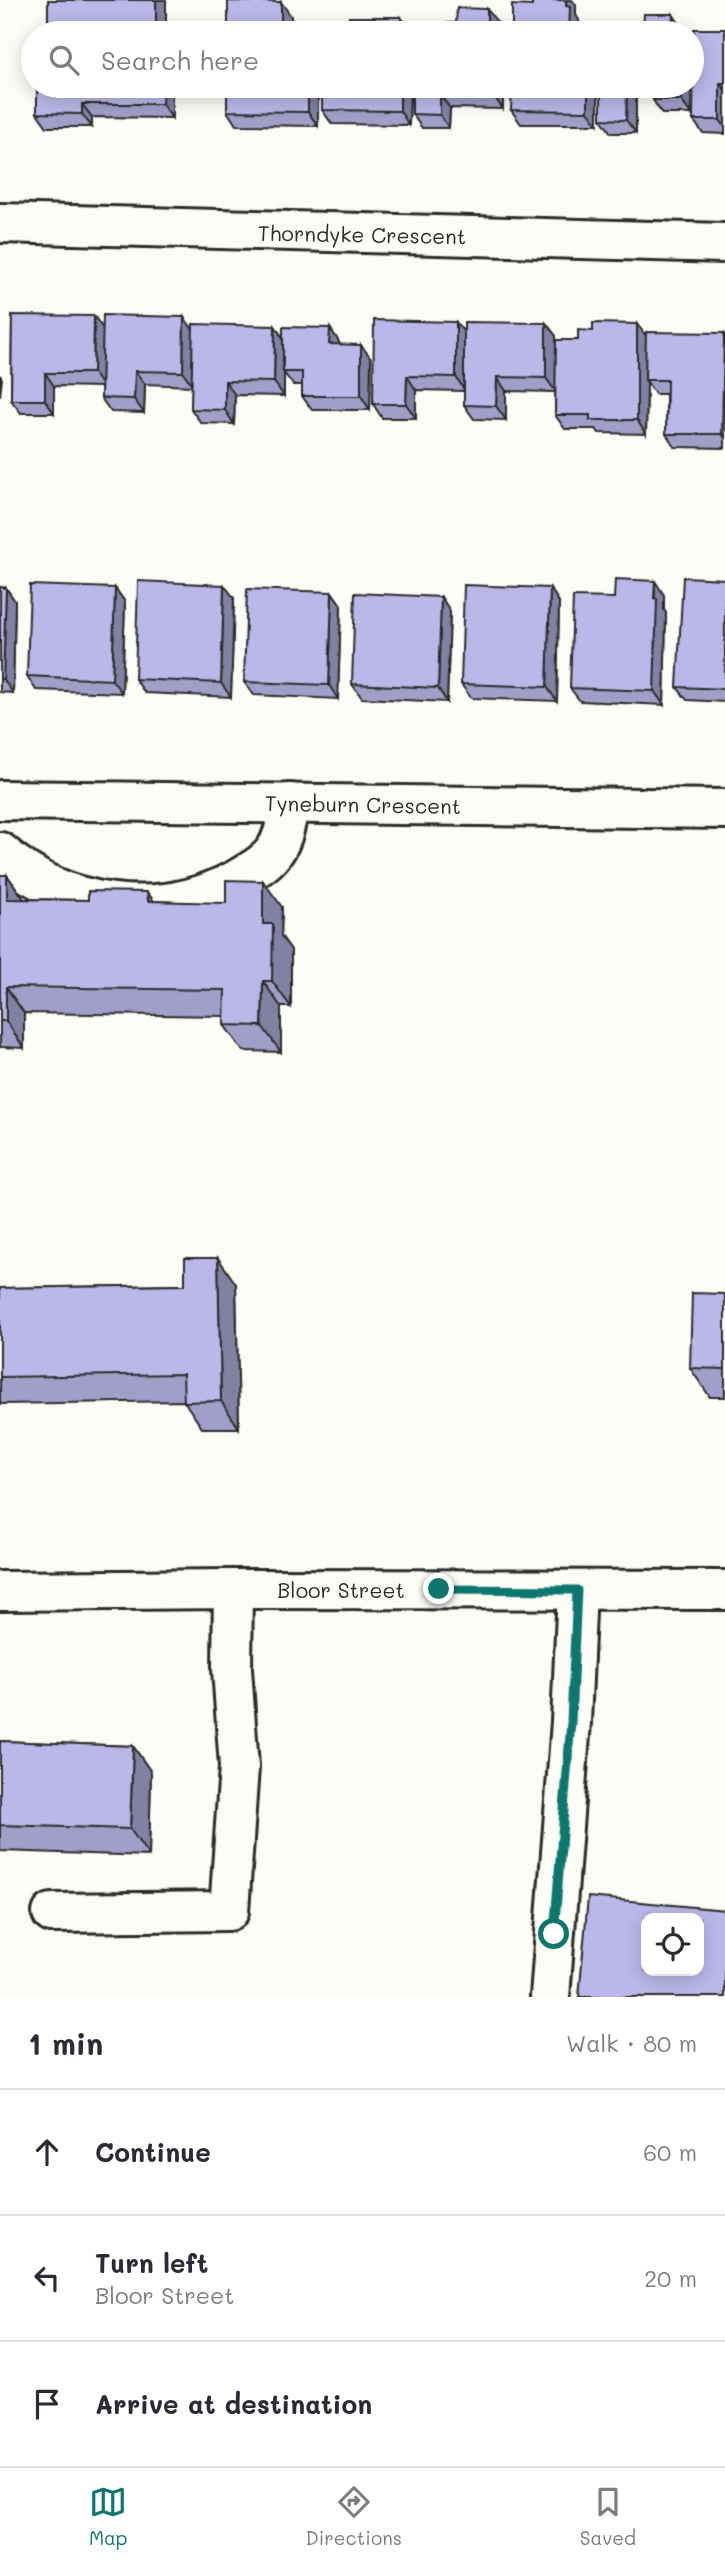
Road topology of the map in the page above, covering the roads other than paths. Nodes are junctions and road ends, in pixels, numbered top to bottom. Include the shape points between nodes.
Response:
1 (0, 223) edge
2 (725, 243) edge
3 (0, 800) edge
4 (290, 803) junction
5 (725, 809) edge
6 (0, 852) edge
7 (233, 1589) junction
8 (577, 1590) junction
9 (725, 1590) edge
10 (0, 1591) edge
11 (52, 1913) dead end
12 (550, 1997) edge

1 - 2 street, Thorndyke Crescent
3 - 4 street, Tyneburn Crescent
4 - 5 street, Tyneburn Crescent
4 - 6 street via 273,853 227,884 173,902 131,905 89,899 37,878
7 - 8 street, Bloor Street
7 - 10 street, Bloor Street
7 - 11 street via 232,1669 239,1766 229,1911
8 - 9 street, Bloor Street
8 - 12 street

